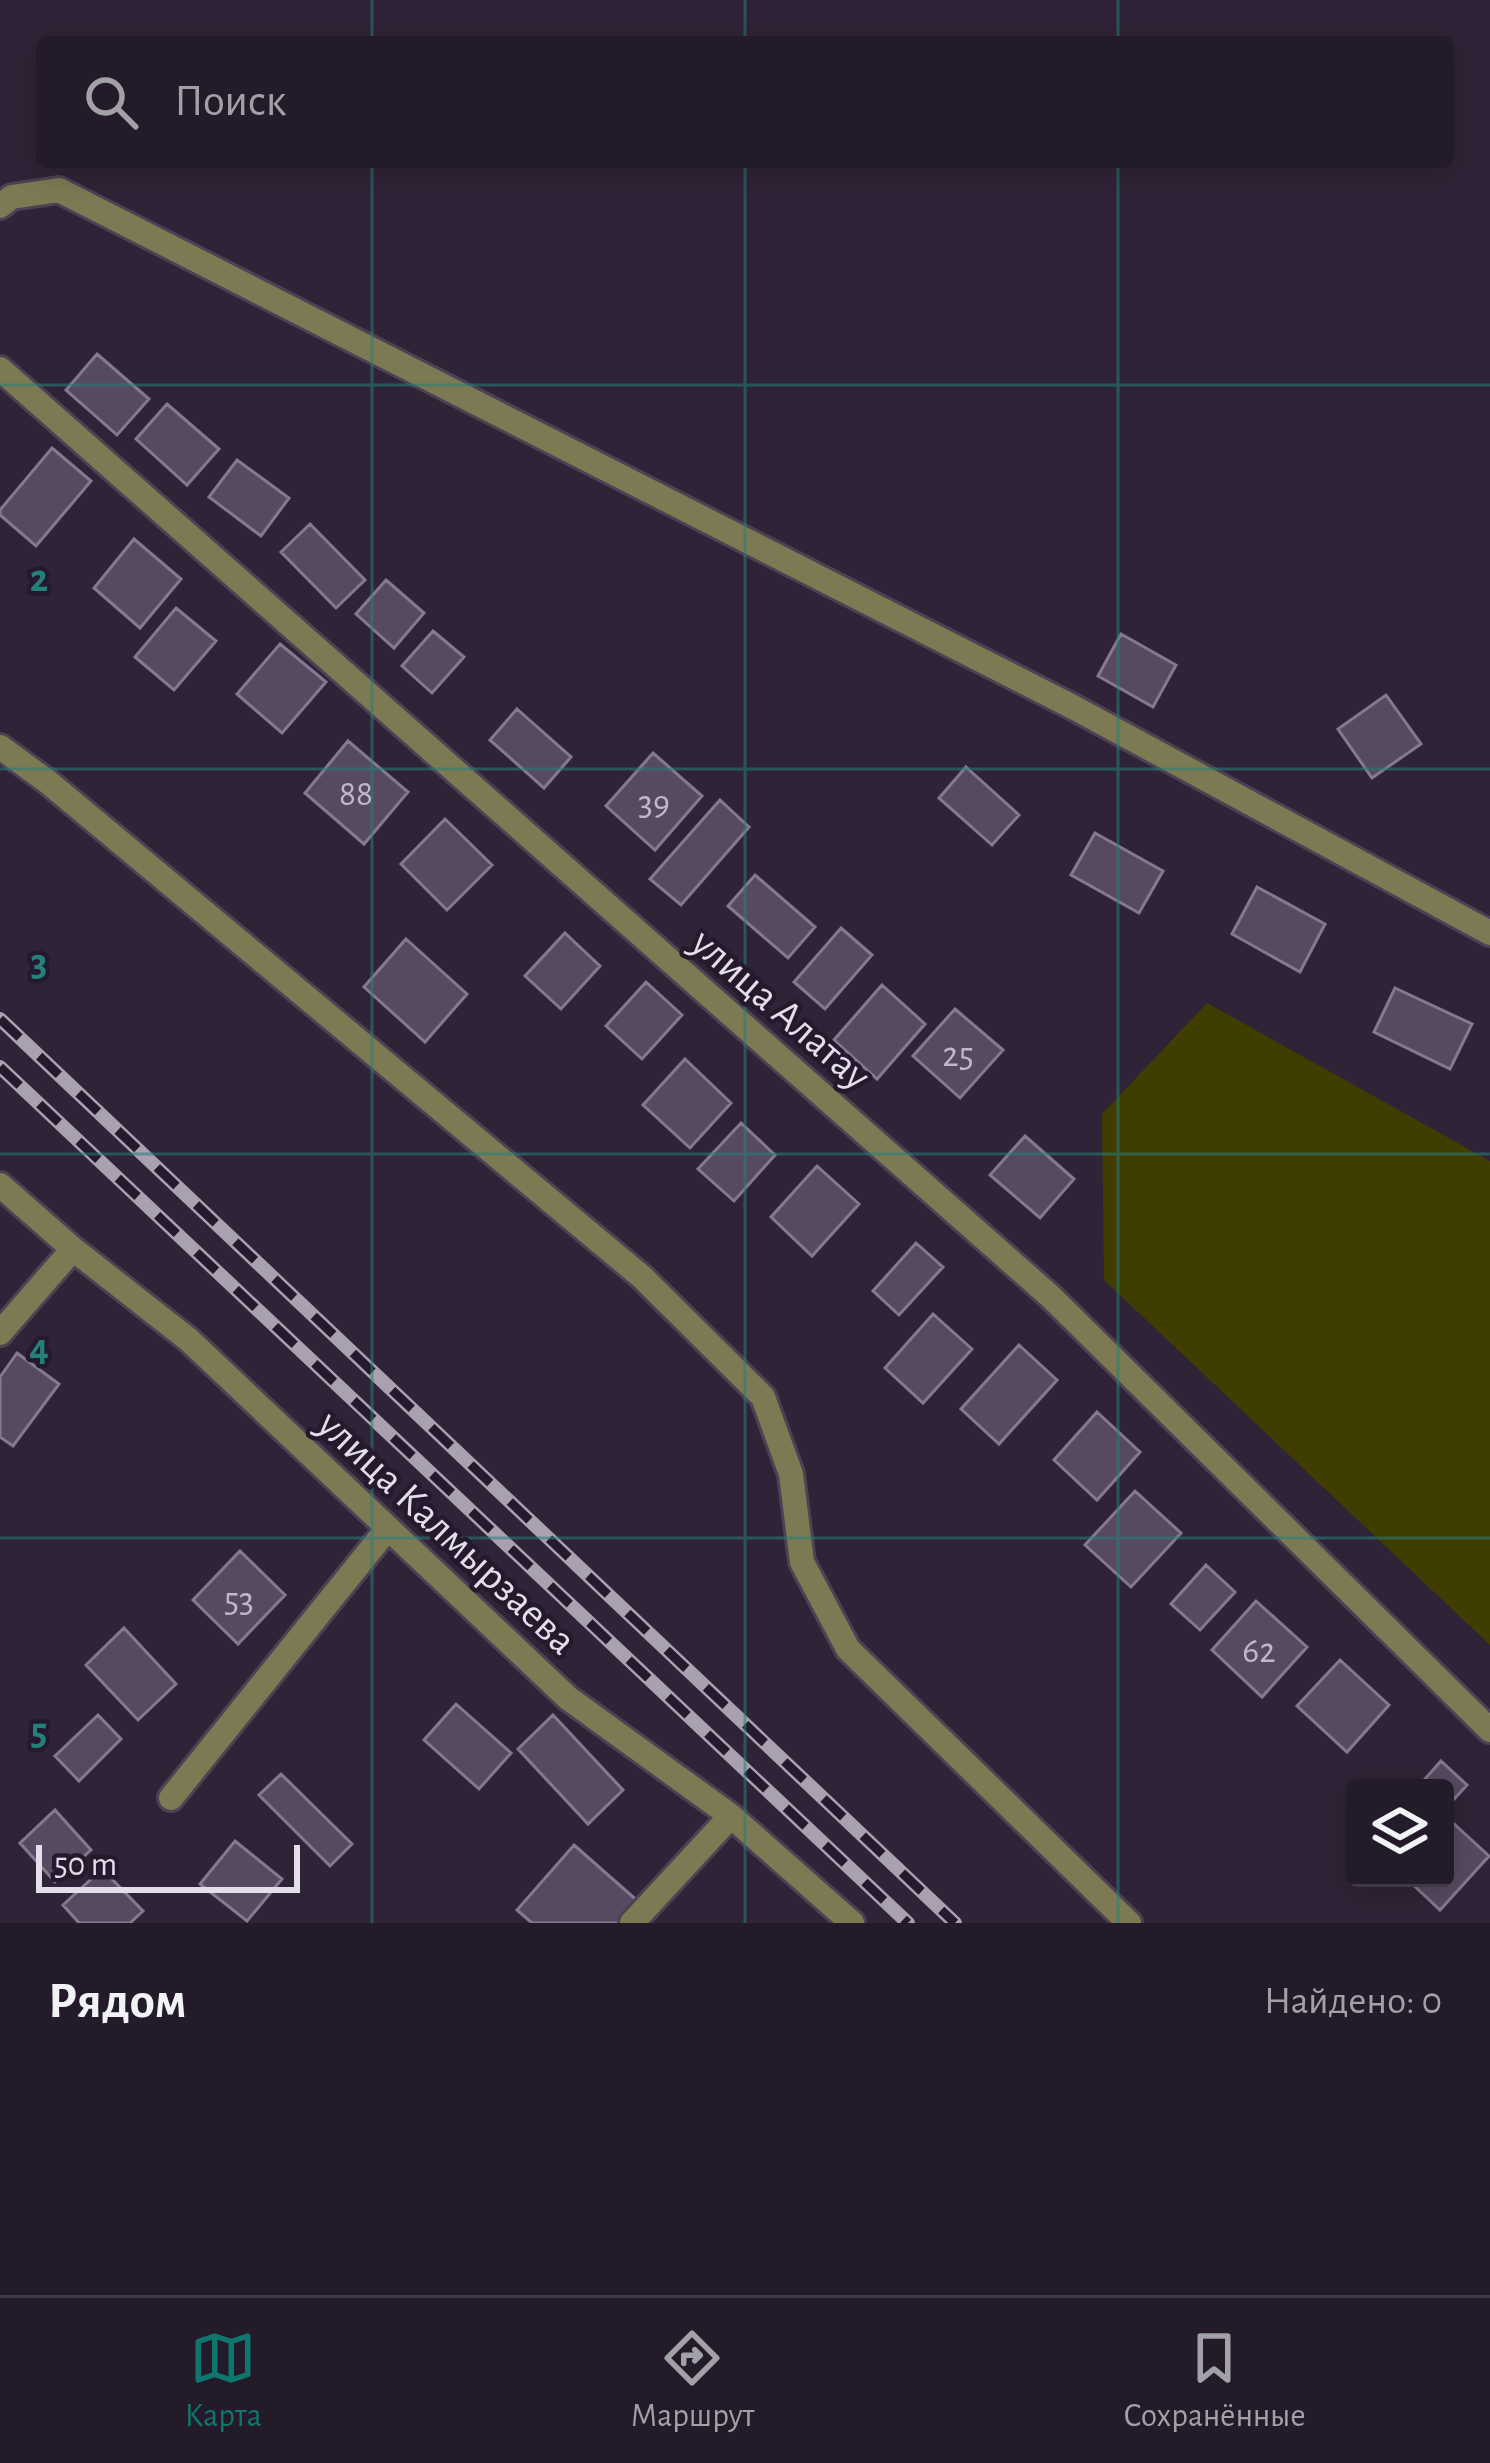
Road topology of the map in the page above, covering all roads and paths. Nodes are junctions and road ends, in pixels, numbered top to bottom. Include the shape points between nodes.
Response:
1 (0, 206) edge
2 (0, 370) edge
3 (0, 747) edge
4 (1490, 933) edge
5 (0, 1185) edge
6 (73, 1249) junction
7 (0, 1333) edge
8 (388, 1528) junction
9 (1490, 1730) edge
10 (171, 1798) dead end
11 (731, 1816) junction
12 (848, 1921) edge
13 (632, 1923) edge
14 (1129, 1923) edge

1 - 4 street via 59,190 1073,707
2 - 9 street, улица Алатау via 1051,1298
3 - 14 street via 642,1277 763,1397 791,1474 802,1562 848,1648
5 - 6 street, улица Калмырзаева
6 - 7 street
6 - 8 street, улица Калмырзаева via 189,1340
8 - 10 street
8 - 11 street, улица Калмырзаева via 568,1698
11 - 12 street, улица Калмырзаева
11 - 13 street

